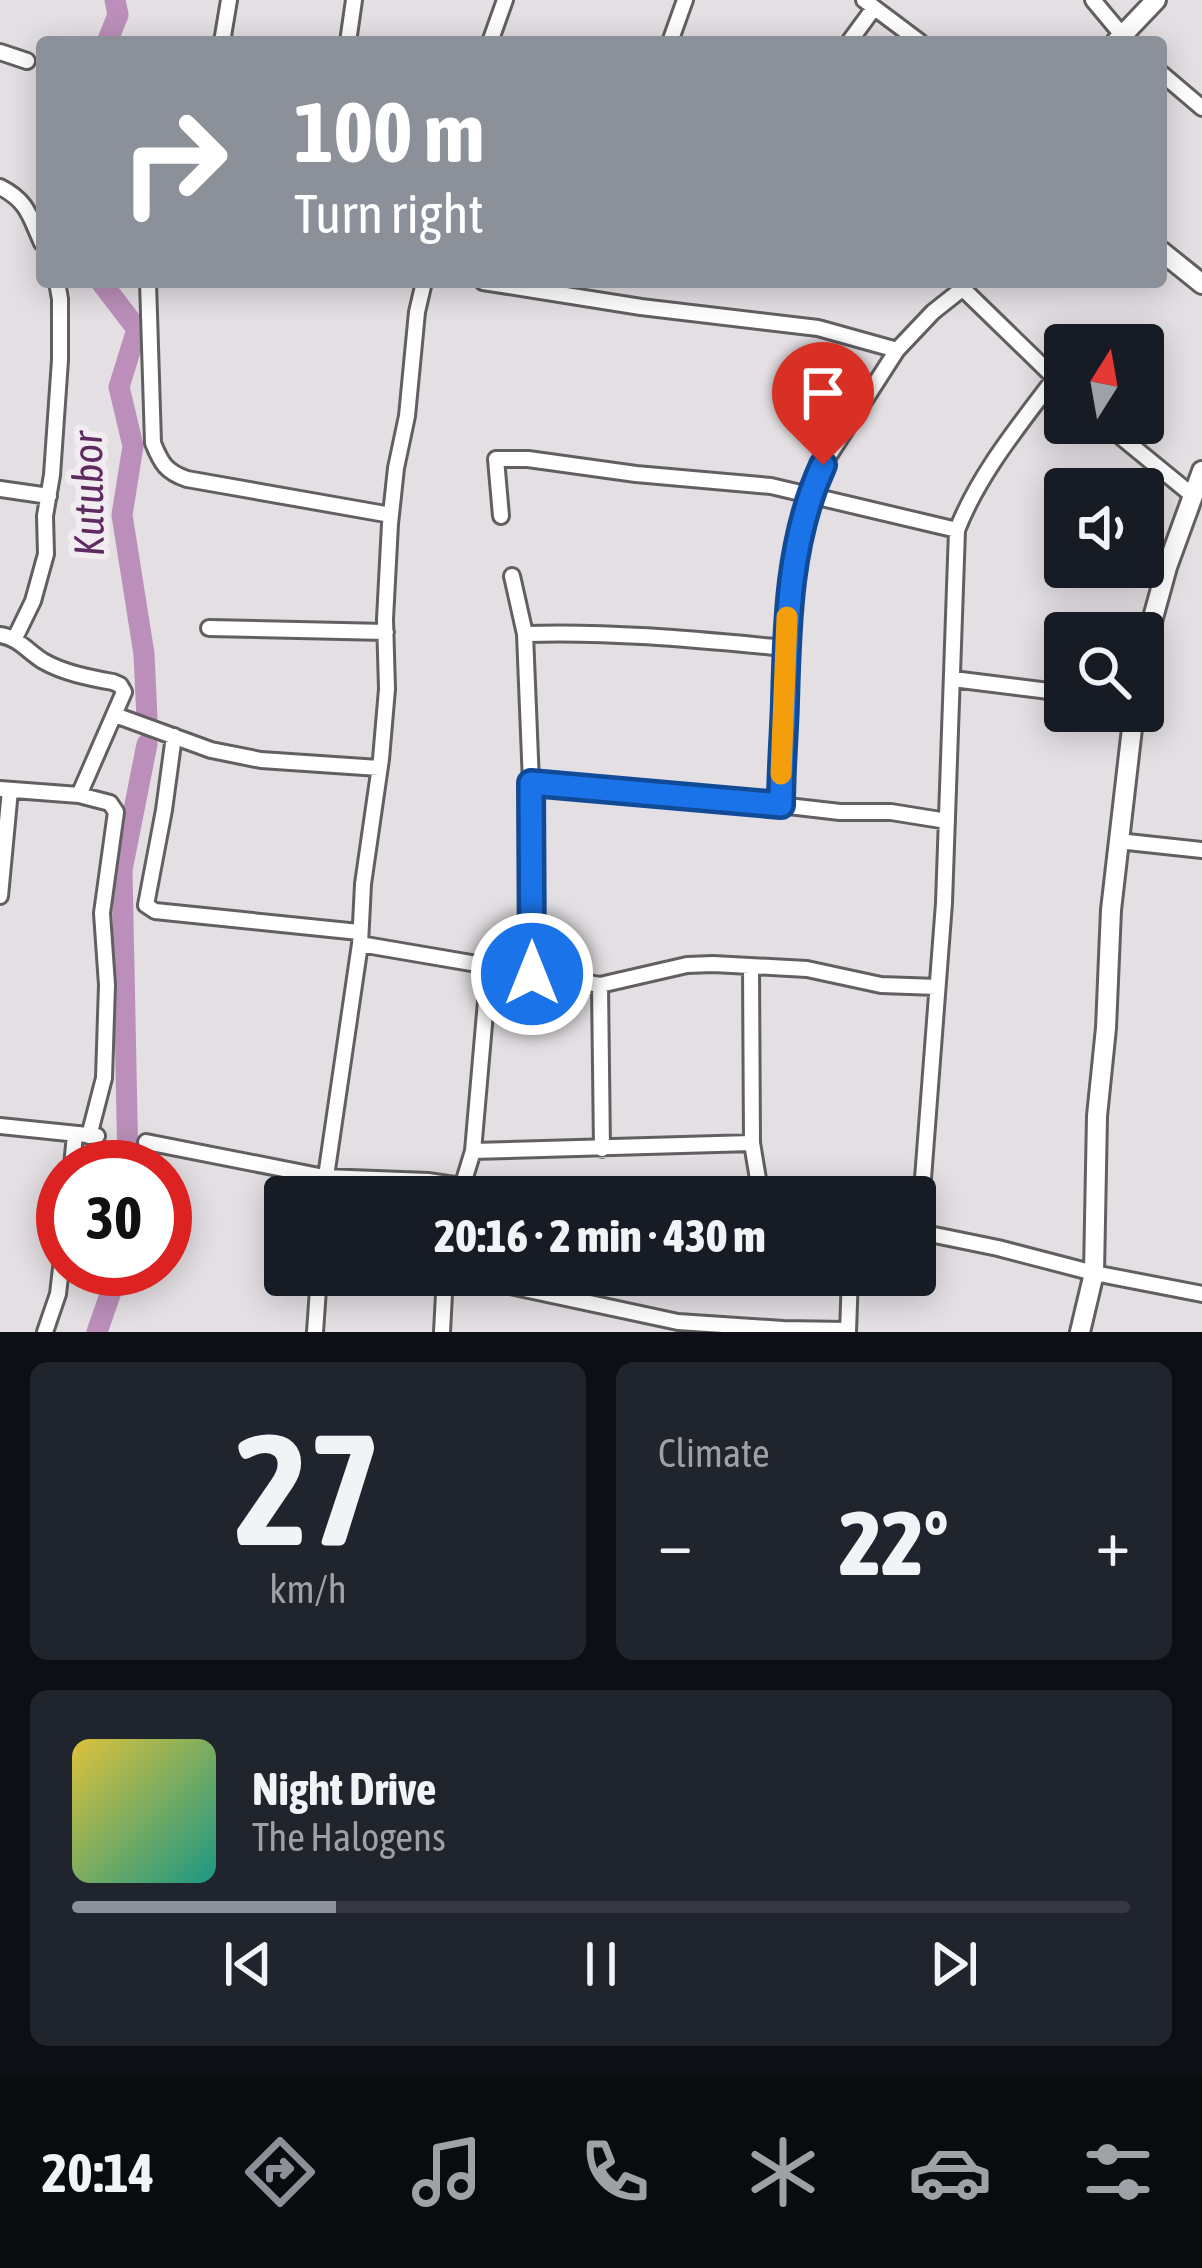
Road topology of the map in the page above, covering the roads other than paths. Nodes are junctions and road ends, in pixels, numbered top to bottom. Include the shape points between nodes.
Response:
1 (230, 0) edge
2 (354, 0) edge
3 (685, 0) edge
4 (1093, 0) edge
5 (1156, 0) edge
6 (501, 1) edge
7 (869, 4) edge
8 (223, 36) edge
9 (349, 36) edge
10 (492, 36) edge
11 (672, 36) edge
12 (852, 36) edge
13 (912, 36) edge
14 (1119, 36) edge
15 (1125, 36) edge
16 (0, 52) edge
17 (27, 62) dead end
18 (1167, 79) edge
19 (1202, 108) edge
20 (0, 187) edge
21 (36, 230) edge
22 (1167, 256) edge
23 (1202, 284) edge
24 (58, 288) edge
25 (148, 288) edge
26 (423, 288) edge
27 (521, 288) edge
28 (956, 288) edge
29 (962, 288) edge
30 (897, 350) junction
31 (1044, 369) edge
32 (1044, 401) edge
33 (1138, 444) edge
34 (1199, 482) edge
35 (0, 489) edge
36 (49, 496) junction
37 (811, 496) junction
38 (391, 514) junction
39 (501, 516) dead end
40 (957, 530) junction
41 (512, 576) dead end
42 (1153, 612) edge
43 (209, 628) dead end
44 (386, 632) junction
45 (525, 634) junction
46 (8, 636) edge
47 (786, 648) junction
48 (953, 679) junction
49 (1044, 690) edge
50 (115, 715) junction
51 (1131, 732) edge
52 (174, 736) junction
53 (380, 768) junction
54 (531, 783) junction
55 (5, 789) edge
56 (80, 795) junction
57 (781, 805) junction
58 (947, 820) junction
59 (1118, 841) junction
60 (1202, 850) edge
61 (0, 896) edge
62 (360, 938) junction
63 (489, 967) junction
64 (752, 967) junction
65 (532, 974) junction
66 (600, 986) junction
67 (937, 987) junction
68 (0, 1126) edge
69 (87, 1135) junction
70 (85, 1140) edge
71 (752, 1143) junction
72 (602, 1149) junction
73 (473, 1150) junction
74 (192, 1151) edge
75 (319, 1176) edge
76 (324, 1176) edge
77 (465, 1176) edge
78 (757, 1176) edge
79 (922, 1176) edge
80 (936, 1235) edge
81 (1094, 1273) junction
82 (1202, 1294) edge
83 (57, 1296) edge
84 (318, 1296) edge
85 (444, 1296) edge
86 (552, 1296) edge
87 (849, 1296) edge
88 (848, 1331) edge
89 (45, 1332) edge
90 (315, 1332) edge
91 (442, 1332) edge
92 (1080, 1332) edge

1 - 8 street
2 - 9 street
3 - 11 street
4 - 14 street
5 - 15 street
6 - 10 street
7 - 12 street
7 - 13 street
16 - 17 street
18 - 19 street
20 - 21 street via 24,203
22 - 23 street
24 - 36 street
25 - 38 street via 153,443 162,465 187,479
26 - 38 street
27 - 30 street via 818,328
28 - 30 street
29 - 31 street
30 - 37 street
32 - 40 street via 999,453
33 - 34 street
34 - 42 street
35 - 36 street
36 - 46 street via 39,586
37 - 39 street via 496,459
37 - 40 street
37 - 47 street
38 - 44 street
40 - 48 street
41 - 45 street
43 - 44 street
44 - 53 street
45 - 47 street
45 - 54 street
46 - 50 street via 43,661 121,685
47 - 57 street
48 - 49 street
48 - 58 street
50 - 52 street
50 - 56 street
51 - 59 street
52 - 53 street via 261,760
52 - 62 street via 146,904
53 - 62 street
54 - 57 street
54 - 65 street
55 - 56 street
55 - 61 street
56 - 69 street via 116,812 102,913 104,1078
57 - 58 street
58 - 67 street
59 - 60 street
59 - 81 street
62 - 63 street
62 - 76 street
63 - 65 street
63 - 73 street
64 - 66 street via 687,965
64 - 67 street
64 - 71 street
65 - 66 street
66 - 72 street
67 - 79 street
68 - 69 street
69 - 70 street
71 - 72 street
71 - 78 street
72 - 73 street
73 - 77 street
74 - 75 street
80 - 81 street
81 - 82 street
81 - 92 street
83 - 89 street
84 - 90 street
85 - 91 street
86 - 88 street via 678,1322
87 - 88 street

